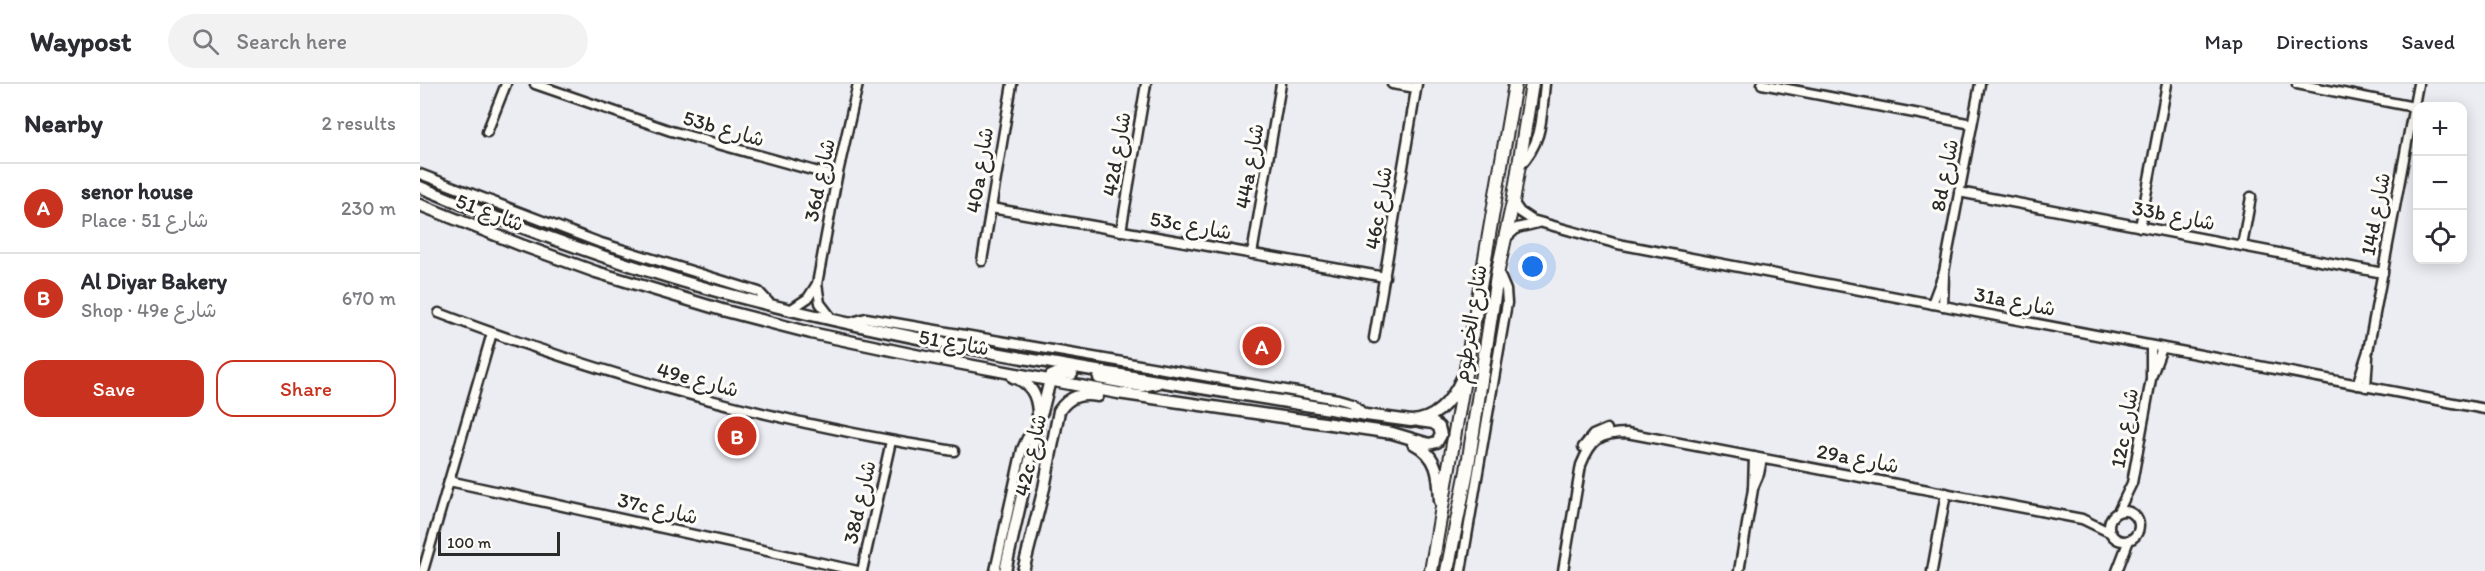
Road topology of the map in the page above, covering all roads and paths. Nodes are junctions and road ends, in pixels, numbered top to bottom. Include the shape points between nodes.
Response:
1 (506, 84) edge
2 (535, 84) edge
3 (858, 84) edge
4 (1012, 84) edge
5 (1146, 84) edge
6 (1281, 84) edge
7 (1392, 84) edge
8 (1515, 84) edge
9 (1532, 84) edge
10 (1545, 84) edge
11 (1762, 84) edge
12 (1980, 84) edge
13 (2167, 84) edge
14 (2297, 84) edge
15 (2418, 84) edge
16 (1416, 86) edge
17 (2415, 102) edge
18 (2413, 107) edge
19 (2413, 112) edge
20 (1972, 124) junction
21 (487, 132) dead end
22 (1519, 167) junction
23 (420, 174) edge
24 (837, 177) junction
25 (420, 187) edge
26 (1959, 192) junction
27 (2252, 197) dead end
28 (1513, 202) junction
29 (420, 205) edge
30 (991, 208) junction
31 (1539, 223) junction
32 (2140, 227) junction
33 (1121, 231) junction
34 (1490, 232) junction
35 (1506, 238) junction
36 (2242, 246) junction
37 (1252, 254) junction
38 (982, 261) dead end
39 (1498, 270) junction
40 (1944, 272) junction
41 (2383, 273) junction
42 (1385, 278) junction
43 (817, 284) junction
44 (1932, 304) junction
45 (771, 305) junction
46 (1943, 306) junction
47 (790, 310) junction
48 (440, 313) dead end
49 (832, 320) junction
50 (849, 323) junction
51 (1488, 332) junction
52 (492, 333) junction
53 (1374, 338) dead end
54 (2151, 346) junction
55 (2162, 348) junction
56 (1468, 364) junction
57 (1000, 369) junction
58 (2151, 379) junction
59 (1049, 381) junction
60 (1160, 381) junction
61 (2361, 386) junction
62 (1118, 393) junction
63 (2485, 409) edge
64 (1366, 415) junction
65 (1418, 420) junction
66 (1038, 428) junction
67 (1392, 433) junction
68 (891, 441) junction
69 (954, 451) dead end
70 (1758, 458) junction
71 (1029, 461) junction
72 (449, 481) junction
73 (2132, 483) junction
74 (1044, 488) junction
75 (1946, 493) junction
76 (2115, 514) junction
77 (1440, 515) junction
78 (2134, 515) junction
79 (2082, 519) junction
80 (2112, 534) junction
81 (2129, 540) junction
82 (2117, 568) edge
83 (423, 571) edge
84 (860, 571) edge
85 (995, 571) edge
86 (1005, 571) edge
87 (1023, 571) edge
88 (1431, 571) edge
89 (1448, 571) edge
90 (1461, 571) edge
91 (1563, 571) edge
92 (1739, 571) edge
93 (1932, 571) edge

1 - 21 street
2 - 24 street, 53b شارع via 682,134
3 - 24 street, 36d شارع
4 - 30 street, 40a شارع
5 - 33 street, 42d شارع
6 - 37 street, 44a شارع
7 - 16 street
8 - 34 main road, شارع الخرطوم
9 - 22 main road, شارع الخرطوم
10 - 22 street via 1538,141
11 - 20 street
12 - 20 street, 8d شارع
13 - 32 street
14 - 18 street
15 - 17 street, 14d شارع
16 - 42 street, 46c شارع
19 - 41 street, 14d شارع
20 - 26 street, 8d شارع
22 - 28 main road, شارع الخرطوم
23 - 45 street via 598,242 759,292
24 - 43 street, 36d شارع
25 - 45 street, شارع 51 via 604,257
26 - 32 street, 33b شارع
26 - 40 street, 8d شارع
27 - 36 street
28 - 31 street, 31a شارع via 1526,217
28 - 35 main road, شارع الخرطوم
29 - 57 street, شارع 51 via 558,259 722,310 857,343
30 - 33 street, 53c شارع
30 - 38 street, 40a شارع
31 - 35 street via 1524,225
31 - 44 street, 31a شارع via 1618,244
32 - 36 street, 33b شارع
33 - 37 street, 53c شارع
34 - 51 main road via 1499,241 1487,293
34 - 56 main road, شارع الخرطوم
35 - 39 main road, شارع الخرطوم
36 - 41 street, 33b شارع
37 - 42 street, 53c شارع
39 - 51 main road, شارع الخرطوم
39 - 90 street via 1507,303
40 - 44 street, 8d شارع
40 - 46 street, 8d شارع
41 - 61 street, 14d شارع
42 - 53 street, 46c شارع
43 - 47 street via 808,298
43 - 49 street, 36d شارع via 820,303
44 - 46 street, 31a شارع
45 - 47 street, شارع 51
46 - 54 street, 31a شارع
47 - 49 street, شارع 51
48 - 52 street, 49e شارع
49 - 50 street, شارع 51
50 - 60 street, شارع 51
50 - 64 street via 866,318 1338,399 1352,403
51 - 89 main road, شارع الخرطوم
52 - 68 street, 49e شارع via 700,399
52 - 72 street
54 - 55 street, 31a شارع
54 - 58 street, 12c شارع
55 - 58 street, 12c شارع
55 - 61 street, 31a شارع
56 - 65 street via 1448,403
56 - 77 main road, شارع الخرطوم
57 - 59 street, شارع 51
57 - 66 street, 42c شارع via 1031,388 1038,401
58 - 73 street, 12c شارع
59 - 60 street via 1062,372 1142,386
59 - 62 street, شارع 51
59 - 66 street
60 - 64 street, شارع 51
61 - 63 street, 31a شارع
62 - 67 street, شارع 51
62 - 74 street, 42c شارع via 1077,396 1062,406
64 - 65 street, شارع 51
65 - 67 street via 1439,427 1441,435 1437,442 1429,444
66 - 71 street, 42c شارع
66 - 85 street via 1022,449
67 - 77 street, شارع 51 via 1422,448 1434,461
68 - 69 street, 49e شارع
68 - 84 street, 38d شارع
70 - 75 street, 29a شارع
70 - 91 street, 29a شارع via 1607,429 1582,450
70 - 92 street via 1759,474
71 - 74 street via 1038,459 1042,464
71 - 86 street, 42c شارع
72 - 83 street
72 - 84 street, 37c شارع
73 - 76 street, 12c شارع
73 - 78 street, 12c شارع
74 - 87 street, 42c شارع
75 - 79 street, 29a شارع
75 - 93 street
76 - 78 street via 2127,511
76 - 79 street, 29a شارع
76 - 80 street via 2109,524
77 - 88 main road, شارع الخرطوم
78 - 81 street via 2139,530
79 - 80 street, 29a شارع
80 - 81 street
80 - 82 street
81 - 82 street

